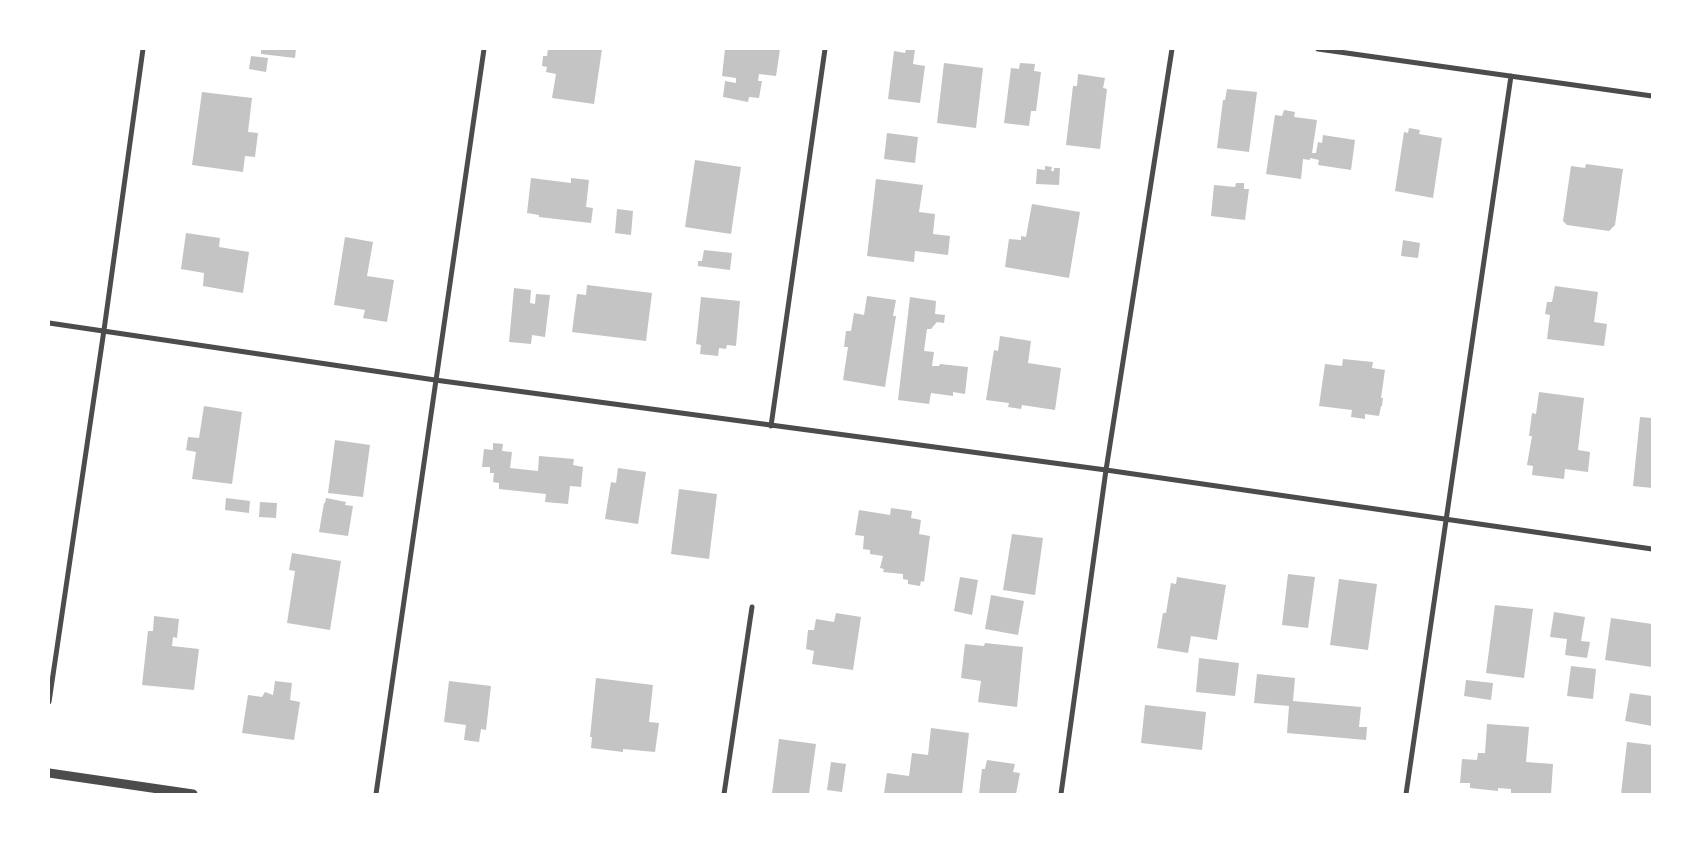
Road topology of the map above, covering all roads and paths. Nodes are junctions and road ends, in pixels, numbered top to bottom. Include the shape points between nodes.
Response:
1 (143, 49) edge
2 (484, 49) edge
3 (825, 49) edge
4 (1172, 49) edge
5 (1318, 49) edge
6 (1511, 76) junction
7 (1652, 96) edge
8 (49, 323) edge
9 (104, 330) junction
10 (435, 380) junction
11 (772, 426) junction
12 (1106, 470) junction
13 (1445, 520) junction
14 (1652, 549) edge
15 (752, 607) dead end
16 (49, 702) edge
17 (49, 773) edge
18 (193, 794) edge
19 (376, 794) edge
20 (724, 794) edge
21 (1061, 794) edge
22 (1406, 794) edge

1 - 9 street
2 - 10 street
3 - 11 street
4 - 12 street
5 - 6 street
6 - 7 street
6 - 13 street
8 - 9 street
9 - 10 street
9 - 16 street
10 - 11 street
10 - 19 street
11 - 12 street
12 - 13 street
12 - 21 street
13 - 14 street
13 - 22 street
15 - 20 street
17 - 18 street

